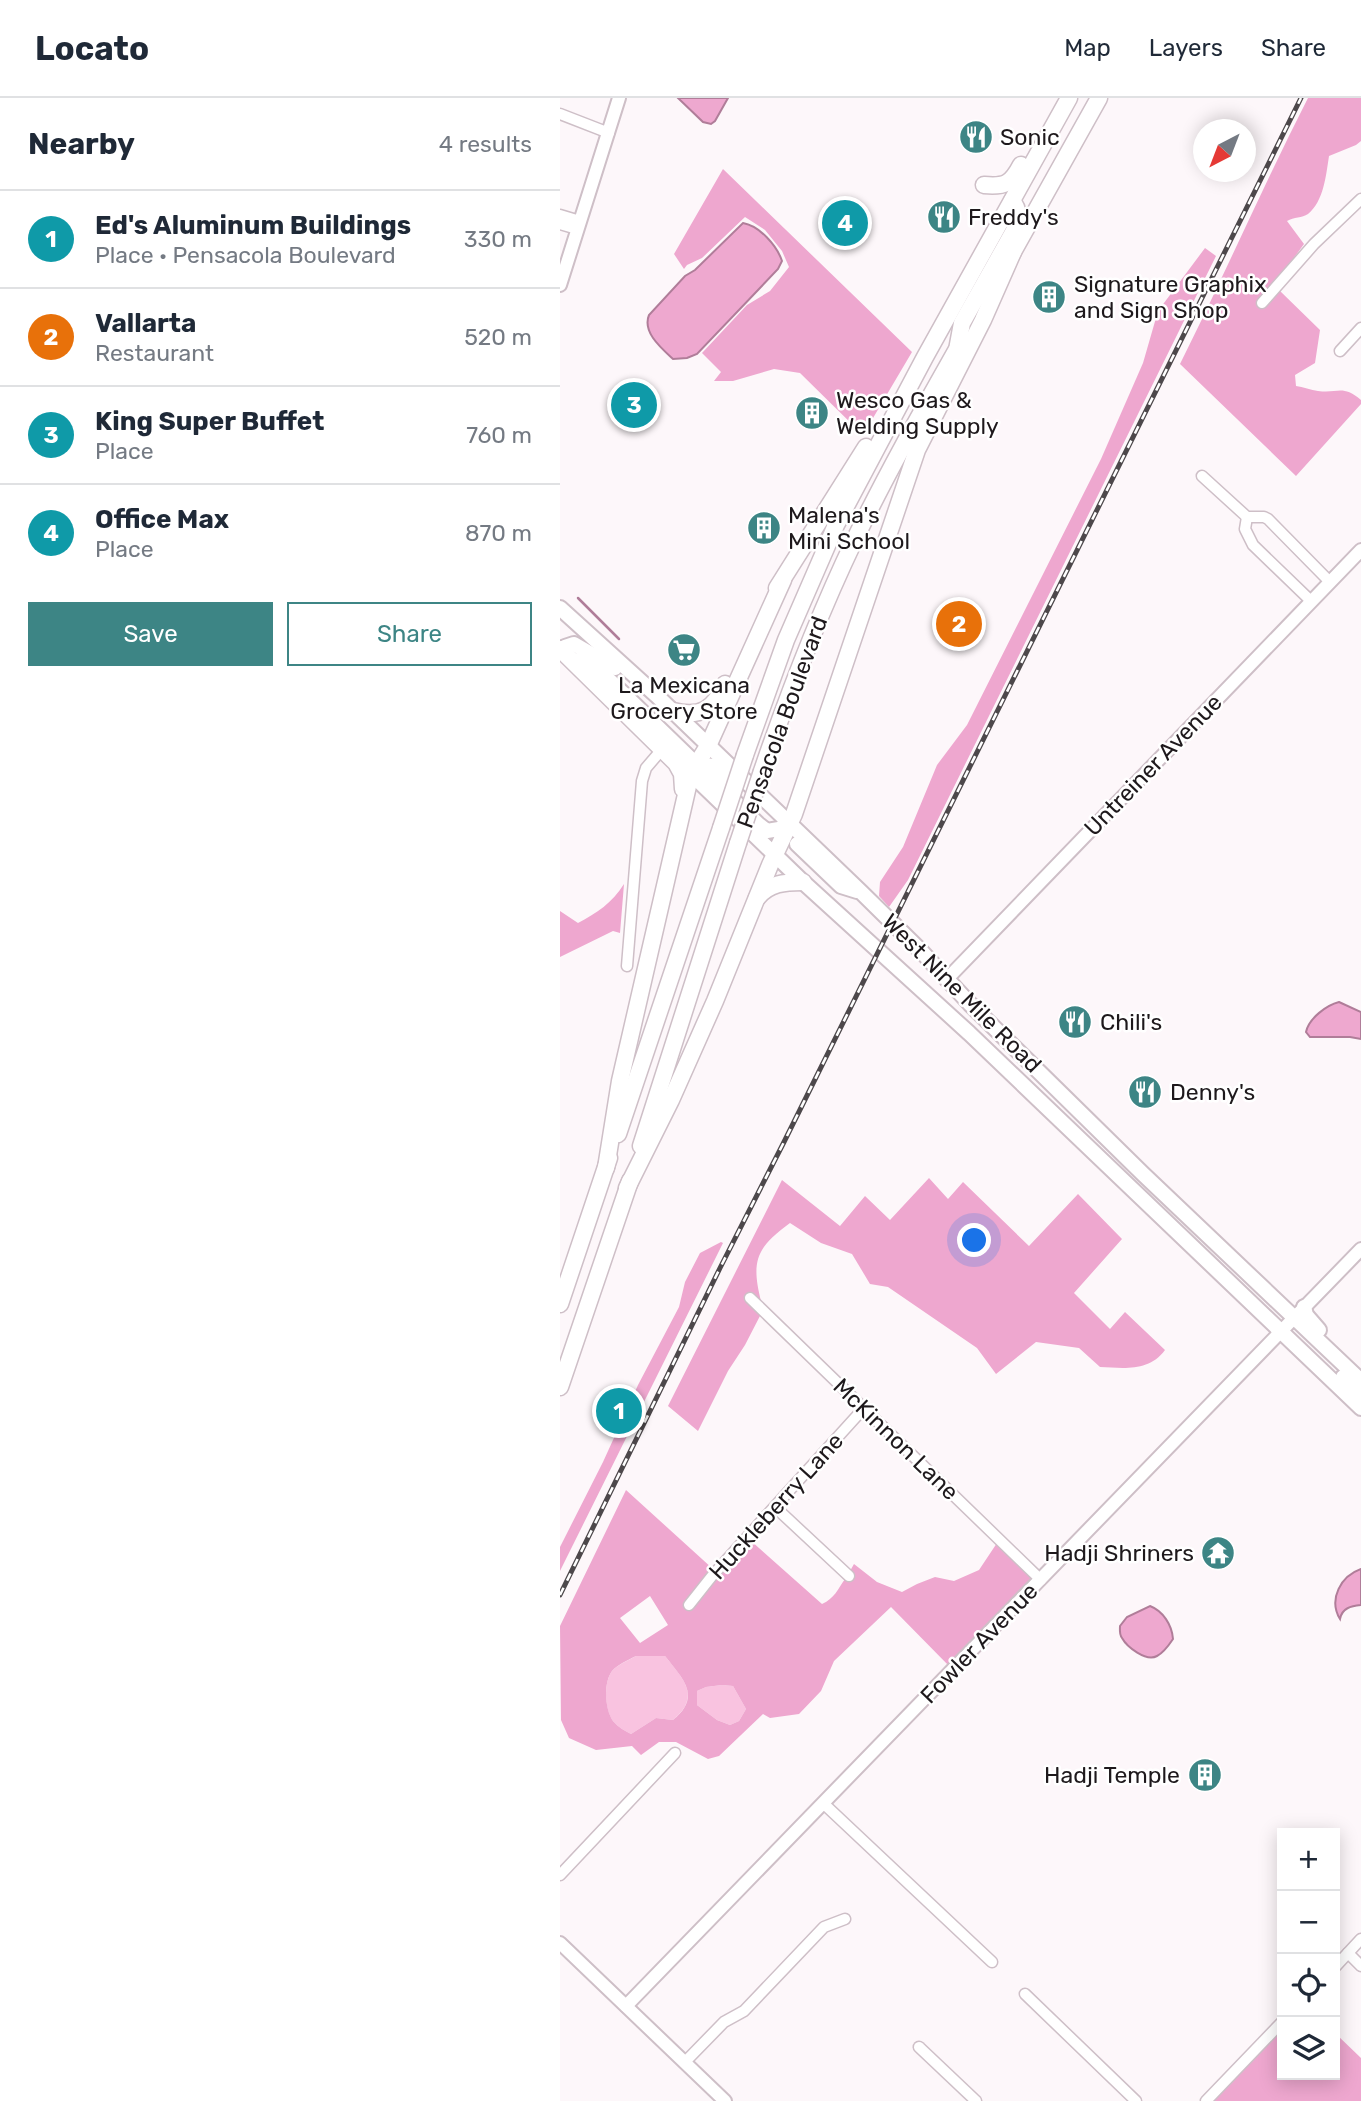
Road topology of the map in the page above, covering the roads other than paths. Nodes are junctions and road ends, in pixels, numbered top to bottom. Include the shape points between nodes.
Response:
1 (620, 98) edge
2 (1069, 98) edge
3 (1087, 98) edge
4 (1099, 98) edge
5 (560, 114) edge
6 (1060, 115) junction
7 (609, 133) junction
8 (1068, 154) junction
9 (984, 185) dead end
10 (1361, 200) edge
11 (1012, 201) junction
12 (560, 215) edge
13 (560, 223) edge
14 (578, 225) junction
15 (1013, 252) junction
16 (560, 285) edge
17 (1262, 303) dead end
18 (1361, 328) edge
19 (957, 350) junction
20 (1340, 351) dead end
21 (925, 357) junction
22 (1202, 476) dead end
23 (1247, 517) junction
24 (1361, 550) edge
25 (783, 580) junction
26 (1330, 582) junction
27 (1311, 601) junction
28 (560, 608) edge
29 (560, 617) edge
30 (562, 646) edge
31 (578, 660) junction
32 (615, 668) junction
33 (656, 695) junction
34 (673, 711) junction
35 (708, 747) junction
36 (663, 748) junction
37 (695, 768) junction
38 (684, 794) junction
39 (785, 828) junction
40 (775, 854) junction
41 (803, 882) junction
42 (754, 903) junction
43 (885, 956) junction
44 (627, 966) dead end
45 (946, 980) junction
46 (932, 1001) junction
47 (1020, 1053) junction
48 (1103, 1162) junction
49 (606, 1168) junction
50 (627, 1188) junction
51 (1361, 1249) edge
52 (576, 1253) junction
53 (750, 1298) dead end
54 (560, 1304) edge
55 (1299, 1312) junction
56 (1282, 1332) junction
57 (572, 1350) junction
58 (1361, 1369) edge
59 (1361, 1381) edge
60 (560, 1387) edge
61 (1361, 1394) edge
62 (864, 1408) junction
63 (1361, 1408) edge
64 (775, 1507) junction
65 (849, 1576) dead end
66 (1041, 1580) junction
67 (689, 1605) dead end
68 (675, 1754) dead end
69 (823, 1803) junction
70 (560, 1875) edge
71 (845, 1919) dead end
72 (1361, 1940) edge
73 (560, 1943) edge
74 (1348, 1953) junction
75 (992, 1962) dead end
76 (1340, 1962) edge
77 (1361, 1966) edge
78 (1026, 1994) dead end
79 (626, 2006) junction
80 (1277, 2027) edge
81 (919, 2047) dead end
82 (685, 2063) junction
83 (718, 2099) edge
84 (976, 2101) edge
85 (1136, 2101) edge
86 (1206, 2101) edge

1 - 7 street
2 - 6 highway, Pensacola Boulevard
3 - 8 highway via 1075,121
4 - 8 highway, Pensacola Boulevard
5 - 7 street
6 - 9 highway via 1042,128 1013,180
6 - 11 highway, Pensacola Boulevard
7 - 14 street
8 - 15 highway, Pensacola Boulevard
10 - 17 street
11 - 19 highway via 1018,216 1015,229 962,323
11 - 21 highway, Pensacola Boulevard
12 - 14 street
13 - 14 street
14 - 16 street
15 - 19 highway, Pensacola Boulevard
15 - 39 highway via 917,450 794,814
18 - 20 street
19 - 50 highway, Pensacola Boulevard, bridge via 855,539 802,662 762,771
21 - 25 highway
21 - 49 highway, Pensacola Boulevard, bridge via 811,579 765,696
22 - 23 street
23 - 26 street via 1268,519
23 - 27 street via 1245,529 1253,545
24 - 26 street, Untreiner Avenue
25 - 34 highway via 760,611 718,699 698,713
25 - 35 highway
26 - 27 street, Untreiner Avenue
27 - 45 street, Untreiner Avenue
28 - 33 main road
29 - 32 main road
30 - 31 main road, West Nine Mile Road
30 - 32 main road via 574,644
30 - 36 highway
31 - 36 main road, West Nine Mile Road
31 - 37 main road via 605,676
32 - 33 main road via 639,690
33 - 34 main road
34 - 35 main road
35 - 37 highway
35 - 39 main road
36 - 37 main road, West Nine Mile Road
36 - 38 highway via 682,774
36 - 44 street via 646,768 642,781
37 - 38 highway
37 - 39 main road via 710,764 719,770
37 - 40 main road, West Nine Mile Road
38 - 49 highway via 620,1081
39 - 40 highway
39 - 45 main road, West Nine Mile Road via 841,886 862,892
40 - 41 main road, West Nine Mile Road
40 - 42 highway
41 - 42 highway via 764,890
41 - 43 main road, West Nine Mile Road
42 - 50 highway via 710,1014
43 - 45 main road via 897,959 928,982
43 - 46 main road, West Nine Mile Road
45 - 47 main road, West Nine Mile Road
46 - 47 main road via 943,997 956,1000 1007,1049
46 - 48 main road, West Nine Mile Road
47 - 55 main road, West Nine Mile Road via 1143,1174
48 - 55 main road via 1150,1192 1278,1313
48 - 56 main road, West Nine Mile Road
49 - 52 highway, Pensacola Boulevard
50 - 57 highway, Pensacola Boulevard
51 - 55 street, Fowler Avenue
52 - 54 highway, Pensacola Boulevard
52 - 57 highway via 586,1256 591,1268 574,1322
53 - 62 street, McKinnon Lane
55 - 56 street, Fowler Avenue
55 - 58 main road
55 - 59 main road, West Nine Mile Road
56 - 61 main road via 1295,1332 1303,1338
56 - 63 main road, West Nine Mile Road
56 - 66 street, Fowler Avenue
57 - 60 highway, Pensacola Boulevard
62 - 64 street, Huckleberry Lane
62 - 66 street, McKinnon Lane
64 - 65 street
64 - 67 street, Huckleberry Lane
66 - 69 street, Fowler Avenue
68 - 70 street
69 - 75 street
69 - 79 street, Fowler Avenue
71 - 82 street via 824,1927 744,2011 724,2022
72 - 74 street
73 - 79 street
74 - 76 street
74 - 77 street
78 - 85 street
79 - 82 street
80 - 86 street
81 - 84 street
82 - 83 street

